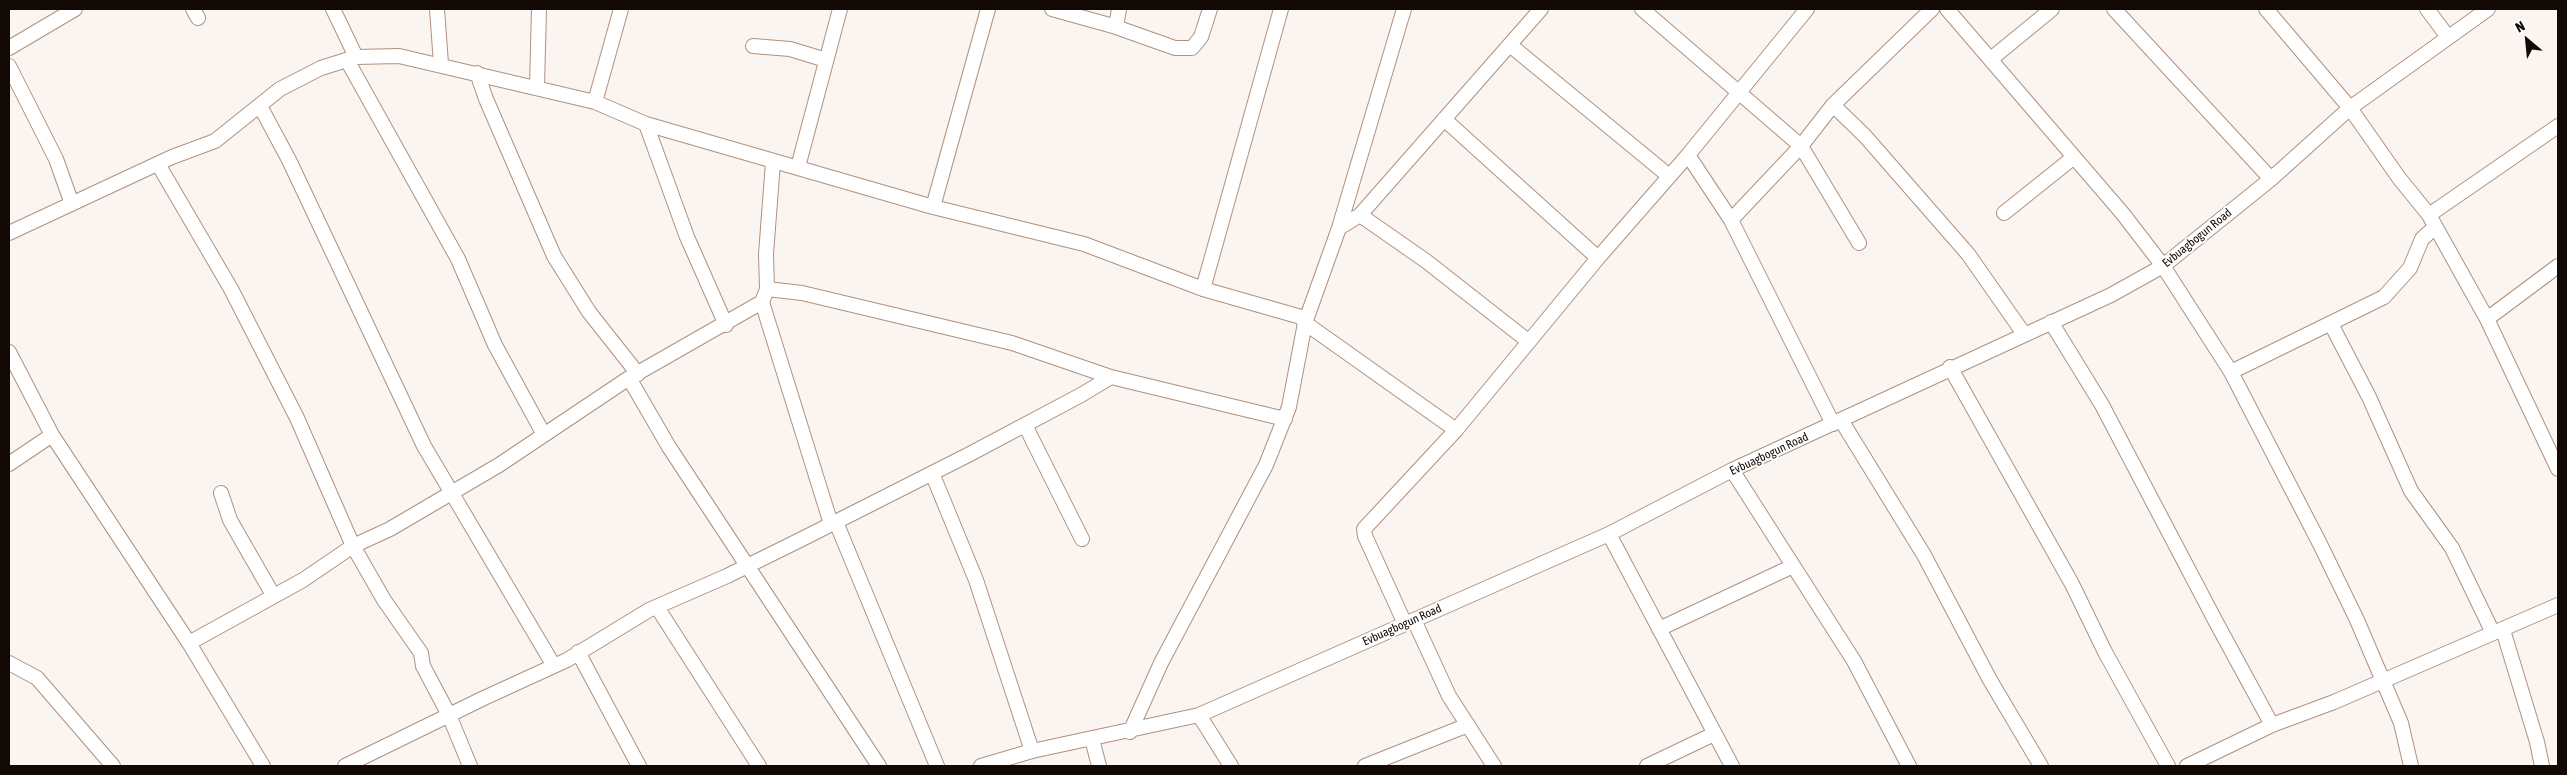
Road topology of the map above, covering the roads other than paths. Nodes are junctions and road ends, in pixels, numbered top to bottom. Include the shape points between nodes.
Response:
1 (75, 9) edge
2 (333, 9) edge
3 (437, 9) edge
4 (539, 9) edge
5 (621, 9) edge
6 (840, 9) edge
7 (988, 9) edge
8 (1119, 9) edge
9 (1210, 9) edge
10 (1281, 9) edge
11 (1404, 9) edge
12 (1541, 9) edge
13 (1642, 9) edge
14 (1807, 9) edge
15 (1932, 9) edge
16 (1947, 9) edge
17 (2052, 9) edge
18 (2114, 9) edge
19 (2266, 9) edge
20 (2427, 9) edge
21 (2488, 9) edge
22 (1061, 10) edge
23 (1116, 27) junction
24 (2448, 37) junction
25 (1510, 45) junction
26 (753, 46) dead end
27 (9, 48) edge
28 (352, 58) junction
29 (1991, 58) junction
30 (826, 60) junction
31 (441, 64) junction
32 (9, 66) edge
33 (478, 73) junction
34 (537, 87) junction
35 (1739, 94) junction
36 (595, 102) junction
37 (1833, 104) junction
38 (260, 106) junction
39 (2350, 108) junction
40 (1444, 119) junction
41 (646, 124) junction
42 (2558, 126) edge
43 (1801, 146) junction
44 (1688, 155) junction
45 (2074, 157) junction
46 (773, 162) junction
47 (158, 164) junction
48 (798, 167) junction
49 (1670, 176) junction
50 (2271, 179) junction
51 (72, 204) junction
52 (933, 207) junction
53 (2004, 213) dead end
54 (1360, 215) junction
55 (1731, 220) junction
56 (2432, 221) junction
57 (1339, 228) junction
58 (9, 233) edge
59 (1859, 243) dead end
60 (1598, 258) junction
61 (2163, 266) junction
62 (2558, 266) edge
63 (1203, 289) junction
64 (764, 296) junction
65 (2487, 319) junction
66 (2051, 322) junction
67 (1305, 323) junction
68 (2331, 324) junction
69 (726, 325) junction
70 (2024, 334) junction
71 (1528, 341) junction
72 (9, 352) edge
73 (1950, 367) junction
74 (2231, 372) junction
75 (633, 376) junction
76 (1111, 377) junction
77 (1284, 419) junction
78 (1837, 422) junction
79 (1025, 425) junction
80 (1456, 430) junction
81 (543, 433) junction
82 (52, 435) junction
83 (9, 464) edge
84 (2558, 469) edge
85 (1732, 470) junction
86 (932, 473) junction
87 (452, 492) junction
88 (221, 493) dead end
89 (834, 523) junction
90 (1609, 534) junction
91 (1082, 539) dead end
92 (352, 546) junction
93 (747, 566) junction
94 (1793, 566) junction
95 (273, 595) junction
96 (2558, 605) edge
97 (657, 606) junction
98 (1410, 622) junction
99 (1659, 629) junction
100 (2498, 631) junction
101 (188, 643) junction
102 (578, 652) junction
103 (9, 663) edge
104 (554, 666) junction
105 (2384, 681) junction
106 (449, 715) junction
107 (1199, 715) junction
108 (2272, 724) junction
109 (1468, 725) junction
110 (1130, 732) junction
111 (1714, 734) junction
112 (1092, 739) junction
113 (1032, 751) junction
114 (113, 766) edge
115 (263, 766) edge
116 (346, 766) edge
117 (470, 766) edge
118 (639, 766) edge
119 (759, 766) edge
120 (879, 766) edge
121 (937, 766) edge
122 (981, 766) edge
123 (1099, 766) edge
124 (1231, 766) edge
125 (1365, 766) edge
126 (1494, 766) edge
127 (1647, 766) edge
128 (1732, 766) edge
129 (1909, 766) edge
130 (2042, 766) edge
131 (2168, 766) edge
132 (2187, 766) edge
133 (2411, 766) edge
134 (2542, 766) edge

1 - 27 street
2 - 28 street
3 - 31 street
4 - 34 street
5 - 36 street
6 - 30 street
7 - 52 street
8 - 23 street
9 - 23 street via 1201,37 1192,48 1175,48
10 - 63 street
11 - 57 street
12 - 25 street
13 - 35 street
14 - 35 street
15 - 37 street
16 - 29 street
17 - 29 street
18 - 50 street
19 - 39 street
20 - 24 street
21 - 24 street, Evbuagbogun Road
22 - 23 street
24 - 39 street, Evbuagbogun Road
25 - 40 street
25 - 49 street
26 - 30 street via 790,49
28 - 31 street via 399,56
28 - 38 street via 321,68 280,89
28 - 81 street via 458,259 495,344
29 - 45 street
30 - 48 street
31 - 33 street
32 - 51 street via 56,159
33 - 34 street
33 - 75 street via 486,99 554,256
34 - 36 street
35 - 43 street
35 - 44 street
36 - 41 street
37 - 43 street
37 - 70 street via 1968,254
38 - 47 street via 214,141
38 - 87 street via 289,160 424,446
39 - 50 street, Evbuagbogun Road
39 - 56 street
40 - 54 street
40 - 60 street
41 - 46 street
41 - 69 street via 687,236
42 - 56 street
43 - 55 street
43 - 59 street
44 - 49 street
44 - 55 street
45 - 53 street
45 - 61 street
46 - 48 street
46 - 64 street
47 - 51 street
47 - 92 street via 231,289 297,418
48 - 52 street
49 - 60 street
50 - 61 street, Evbuagbogun Road
51 - 58 street
52 - 63 street via 1084,244
54 - 57 street
54 - 71 street via 1426,261
55 - 78 street
56 - 65 street
56 - 68 street via 2410,268 2393,289 2384,297
57 - 67 street
60 - 71 street
61 - 66 street, Evbuagbogun Road via 2111,295
61 - 74 street
62 - 65 street
63 - 67 street via 1301,317
64 - 69 street
64 - 76 street via 802,292 1012,343
64 - 89 street
65 - 84 street
66 - 70 street, Evbuagbogun Road
66 - 108 street via 2106,413
67 - 77 street
67 - 80 street
68 - 74 street
68 - 100 street via 2369,397 2411,491 2452,548
69 - 75 street
70 - 73 street, Evbuagbogun Road
71 - 80 street
72 - 82 street
73 - 78 street, Evbuagbogun Road
73 - 131 street via 2072,584 2105,652
74 - 105 street via 2320,544
75 - 81 street
75 - 93 street via 669,447
76 - 77 street
76 - 79 street
77 - 110 street via 1266,465 1161,662
78 - 85 street, Evbuagbogun Road
78 - 130 street via 1924,555 1990,680
79 - 86 street
79 - 91 street
80 - 98 street via 1364,529
81 - 87 street via 499,465
82 - 83 street
82 - 101 street
85 - 90 street, Evbuagbogun Road
85 - 94 street
86 - 89 street
86 - 113 street via 976,580
87 - 92 street via 390,529
87 - 104 street
88 - 95 street via 230,520
89 - 93 street
89 - 121 street
90 - 98 street, Evbuagbogun Road
90 - 99 street
92 - 95 street via 302,580
92 - 106 street via 421,653 423,666
93 - 97 street
93 - 120 street
94 - 99 street
94 - 129 street via 1854,661
95 - 101 street
96 - 100 street
97 - 102 street
97 - 119 street
98 - 107 street, Evbuagbogun Road
98 - 109 street via 1448,696
99 - 111 street
100 - 105 street
100 - 134 street via 2538,742
101 - 115 street
102 - 104 street
102 - 118 street
103 - 114 street via 36,678
104 - 106 street
105 - 108 street
105 - 133 street via 2401,722
106 - 116 street
106 - 117 street
107 - 110 street, Evbuagbogun Road
107 - 124 street
108 - 132 street
109 - 125 street
109 - 126 street
110 - 112 street, Evbuagbogun Road
111 - 127 street
111 - 128 street
112 - 113 street, Evbuagbogun Road
112 - 123 street
113 - 122 street, Evbuagbogun Road

